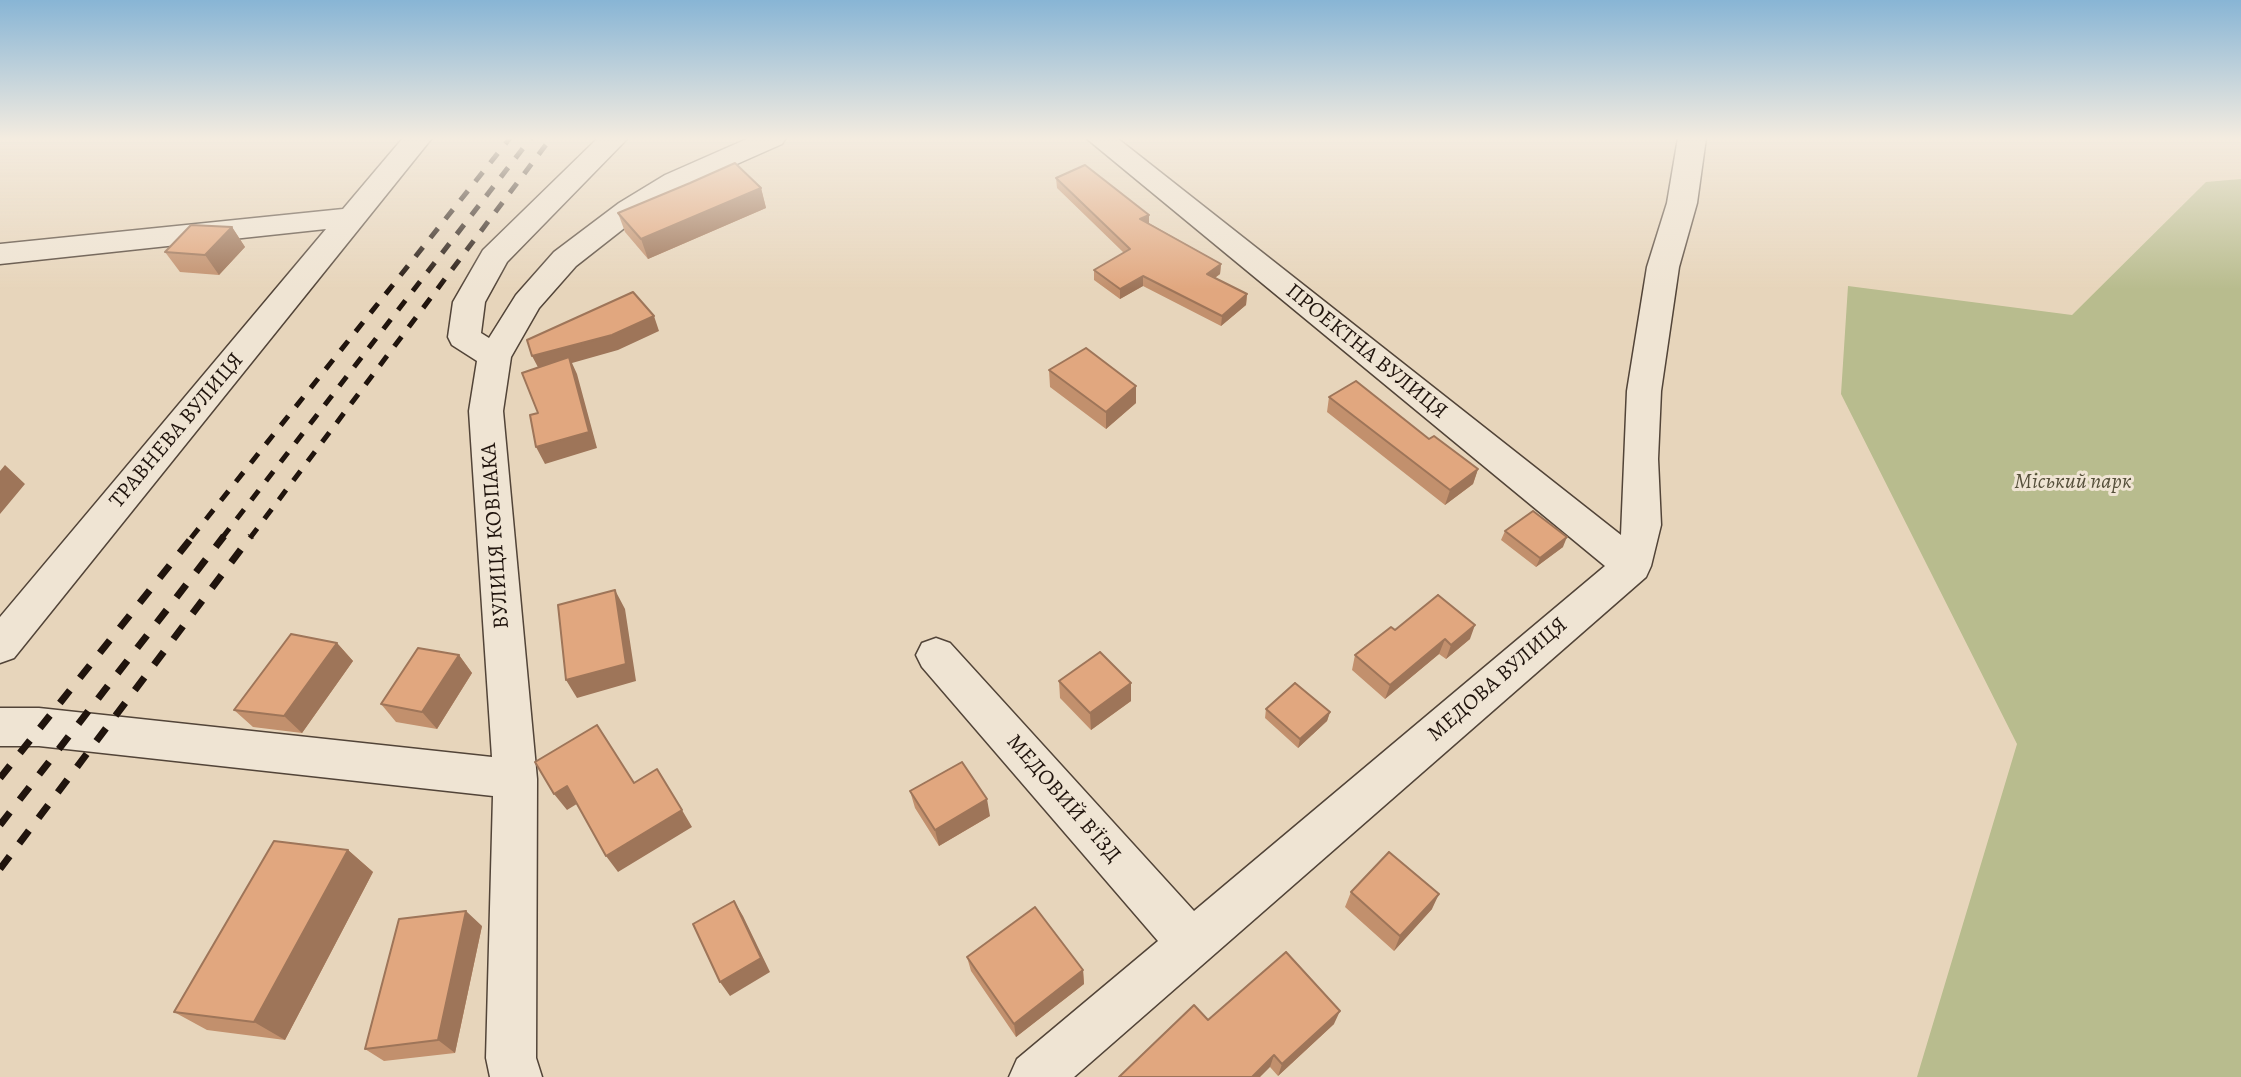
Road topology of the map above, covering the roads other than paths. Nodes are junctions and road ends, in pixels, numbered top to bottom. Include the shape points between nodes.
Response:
1 (378, 188) edge
2 (562, 188) edge
3 (663, 188) edge
4 (1162, 188) edge
5 (1684, 188) edge
6 (355, 217) junction
7 (0, 254) edge
8 (494, 357) junction
9 (1632, 566) junction
10 (0, 646) edge
11 (936, 655) dead end
12 (0, 727) edge
13 (515, 779) junction
14 (1191, 943) junction
15 (508, 1071) edge
16 (1035, 1077) edge

1 - 6 street, ТРАВНЕВА ВУЛИЦЯ
2 - 8 street via 494,257 469,302 464,337
3 - 8 street, ВУЛИЦЯ КОВПАКА via 565,259 527,302
4 - 9 street, ПРОЕКТНА ВУЛИЦЯ
5 - 9 street via 1663,267 1644,391 1642,525
6 - 7 street
6 - 10 street, ТРАВНЕВА ВУЛИЦЯ
8 - 13 street, ВУЛИЦЯ КОВПАКА via 486,411
9 - 14 street, МЕДОВА ВУЛИЦЯ
11 - 14 street, МЕДОВИЙ В'ЇЗД
12 - 13 street
13 - 15 street, ВУЛИЦЯ КОВПАКА
14 - 16 street, МЕДОВА ВУЛИЦЯ

